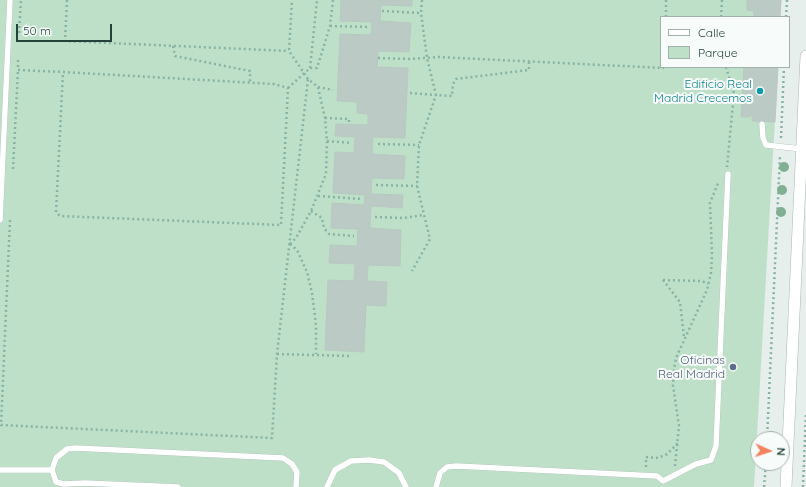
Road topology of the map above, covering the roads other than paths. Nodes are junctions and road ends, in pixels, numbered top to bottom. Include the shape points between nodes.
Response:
1 (10, 0) edge
2 (806, 56) edge
3 (762, 124) dead end
4 (802, 149) junction
5 (726, 172) road end
6 (0, 220) edge
7 (0, 470) edge
8 (52, 470) junction
9 (664, 484) edge
10 (63, 486) edge
11 (178, 487) edge
12 (296, 487) edge
13 (328, 487) edge
14 (406, 487) edge
15 (436, 487) edge
16 (786, 487) edge

1 - 6 lane
2 - 4 street
3 - 4 lane via 766,145
4 - 16 street
5 - 9 lane via 716,446 711,460 696,464
7 - 8 lane
8 - 10 lane via 56,482
8 - 12 lane via 56,458 66,448 283,458 292,464 296,472
9 - 15 lane via 657,476 456,466 447,467 440,473
10 - 11 lane via 85,483
13 - 14 lane via 335,470 351,460 384,462 399,473

